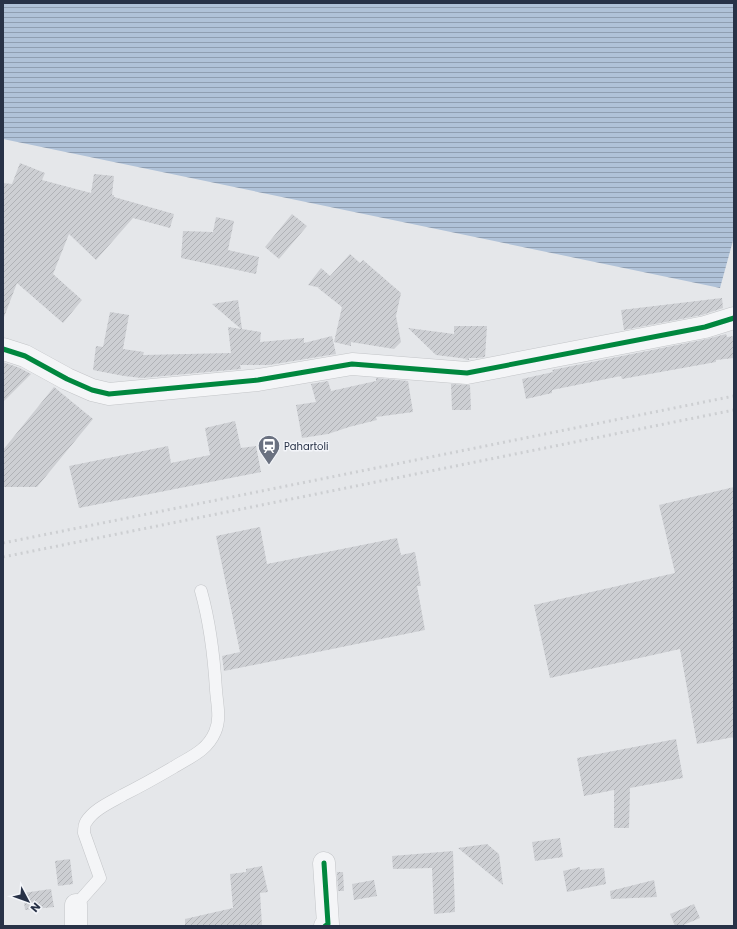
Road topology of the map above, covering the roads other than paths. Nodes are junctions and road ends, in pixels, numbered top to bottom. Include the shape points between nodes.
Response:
1 (734, 318) edge
2 (3, 349) edge
3 (201, 591) dead end
4 (324, 863) dead end
5 (76, 916) edge
6 (325, 926) edge

1 - 2 street via 705,327 467,373 352,364 258,380 109,394 67,380 25,356
3 - 5 lane via 216,674 219,710 216,731 208,744 196,755 106,804 86,822 84,834 100,878
4 - 6 street via 328,924

